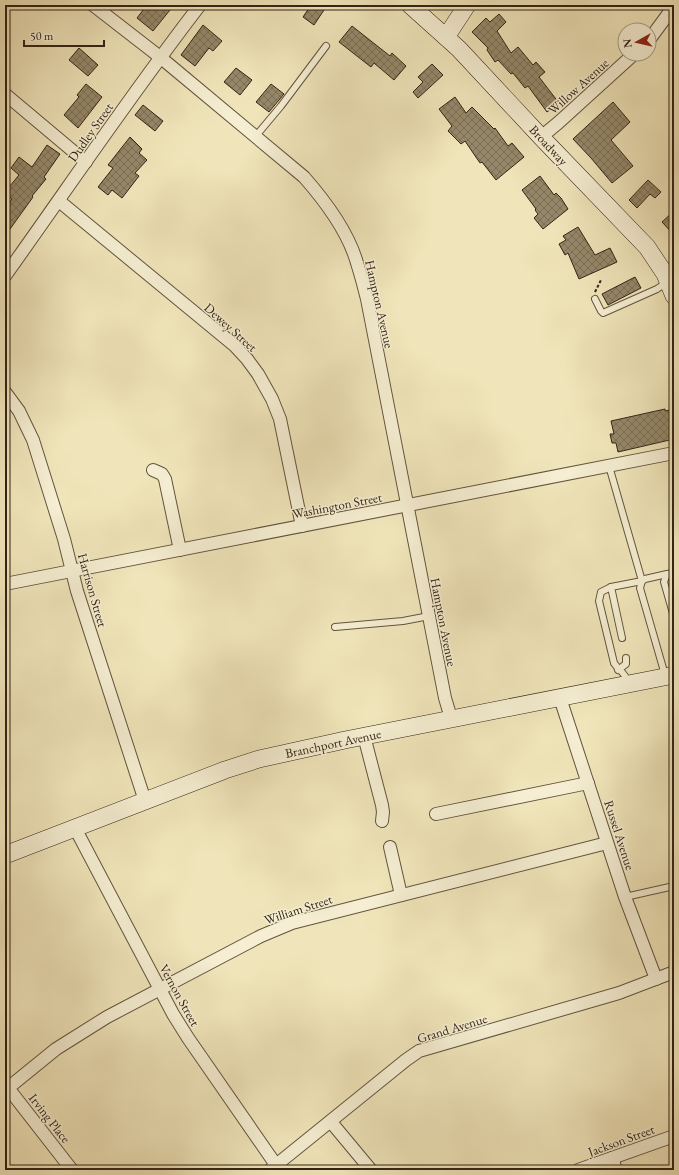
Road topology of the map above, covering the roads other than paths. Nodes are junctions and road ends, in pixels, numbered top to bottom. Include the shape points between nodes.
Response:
1 (93, 5) edge
2 (200, 5) edge
3 (410, 5) edge
4 (466, 5) edge
5 (674, 5) edge
6 (670, 20) edge
7 (657, 32) edge
8 (446, 37) junction
9 (326, 46) dead end
10 (160, 57) junction
11 (625, 62) edge
12 (5, 94) edge
13 (255, 137) junction
14 (541, 138) junction
15 (86, 162) junction
16 (59, 201) junction
17 (5, 276) edge
18 (670, 281) edge
19 (595, 299) road end
20 (5, 392) edge
21 (674, 453) edge
22 (610, 466) junction
23 (153, 470) dead end
24 (407, 506) junction
25 (302, 526) junction
26 (180, 550) junction
27 (73, 571) junction
28 (671, 574) edge
29 (658, 576) junction
30 (642, 581) junction
31 (664, 582) junction
32 (5, 584) edge
33 (611, 587) junction
34 (429, 616) junction
35 (674, 617) edge
36 (335, 627) dead end
37 (622, 638) dead end
38 (626, 658) dead end
39 (618, 670) junction
40 (670, 676) edge
41 (628, 684) junction
42 (560, 698) junction
43 (451, 718) junction
44 (364, 736) junction
45 (588, 782) junction
46 (144, 801) junction
47 (436, 814) dead end
48 (382, 821) dead end
49 (75, 828) junction
50 (607, 843) junction
51 (390, 847) dead end
52 (5, 855) edge
53 (674, 886) edge
54 (401, 895) junction
55 (625, 897) junction
56 (674, 972) edge
57 (656, 979) junction
58 (160, 990) junction
59 (6, 1086) edge
60 (331, 1122) junction
61 (674, 1136) edge
62 (612, 1158) junction
63 (273, 1168) edge
64 (72, 1170) edge
65 (371, 1170) edge
66 (578, 1170) edge
67 (616, 1170) edge

1 - 10 street, Hampton Avenue
2 - 10 street, Dudley Street
3 - 8 street, Broadway
4 - 8 street
5 - 6 street
6 - 7 street
8 - 14 street, Broadway
9 - 13 lane
10 - 13 street, Hampton Avenue
10 - 15 street, Dudley Street
11 - 14 street, Willow Avenue
12 - 15 street
13 - 24 street, Hampton Avenue via 316,190 333,213 351,246 366,299
14 - 18 street, Broadway via 647,247
15 - 16 street, Dudley Street
16 - 17 street, Dudley Street
16 - 25 street, Dewey Street via 234,345 247,359 269,393 280,419
18 - 19 lane via 603,313
20 - 27 street, Harrison Street via 19,411 33,440
21 - 22 street, Washington Street
22 - 24 street, Washington Street
22 - 30 lane
23 - 26 street via 162,474 165,479
24 - 25 street, Washington Street
24 - 34 street, Hampton Avenue
25 - 26 street, Washington Street
26 - 27 street, Washington Street
27 - 32 street, Washington Street
27 - 46 street, Harrison Street
28 - 29 lane
28 - 31 lane
29 - 30 lane
29 - 31 lane
30 - 33 lane
30 - 40 lane via 640,588
31 - 35 lane
33 - 37 lane
33 - 39 lane via 600,592 599,601
34 - 36 lane
34 - 43 street, Hampton Avenue
38 - 39 lane via 626,664
39 - 41 lane via 626,675
40 - 41 street, Branchport Avenue
41 - 42 street, Branchport Avenue
42 - 43 street, Branchport Avenue
42 - 45 street, Russel Avenue
43 - 44 street, Branchport Avenue
44 - 46 street, Branchport Avenue via 259,759
44 - 48 street via 382,805
45 - 47 street
45 - 50 street, Russel Avenue
46 - 49 street, Branchport Avenue
49 - 52 street, Branchport Avenue
49 - 58 street, Vernon Street
50 - 54 street, William Street
50 - 55 street, Russel Avenue
51 - 54 street
53 - 55 lane
54 - 58 street, William Street via 292,923 261,936
55 - 57 street, Russel Avenue
56 - 57 street, Grand Avenue
57 - 60 street, Grand Avenue via 419,1052
58 - 59 street, William Street via 107,1017 56,1049
58 - 63 street, Vernon Street via 188,1038
59 - 64 street, Irving Place
60 - 63 street, Grand Avenue
60 - 65 street
61 - 62 street, Jackson Street
62 - 66 street, Jackson Street
62 - 67 street

